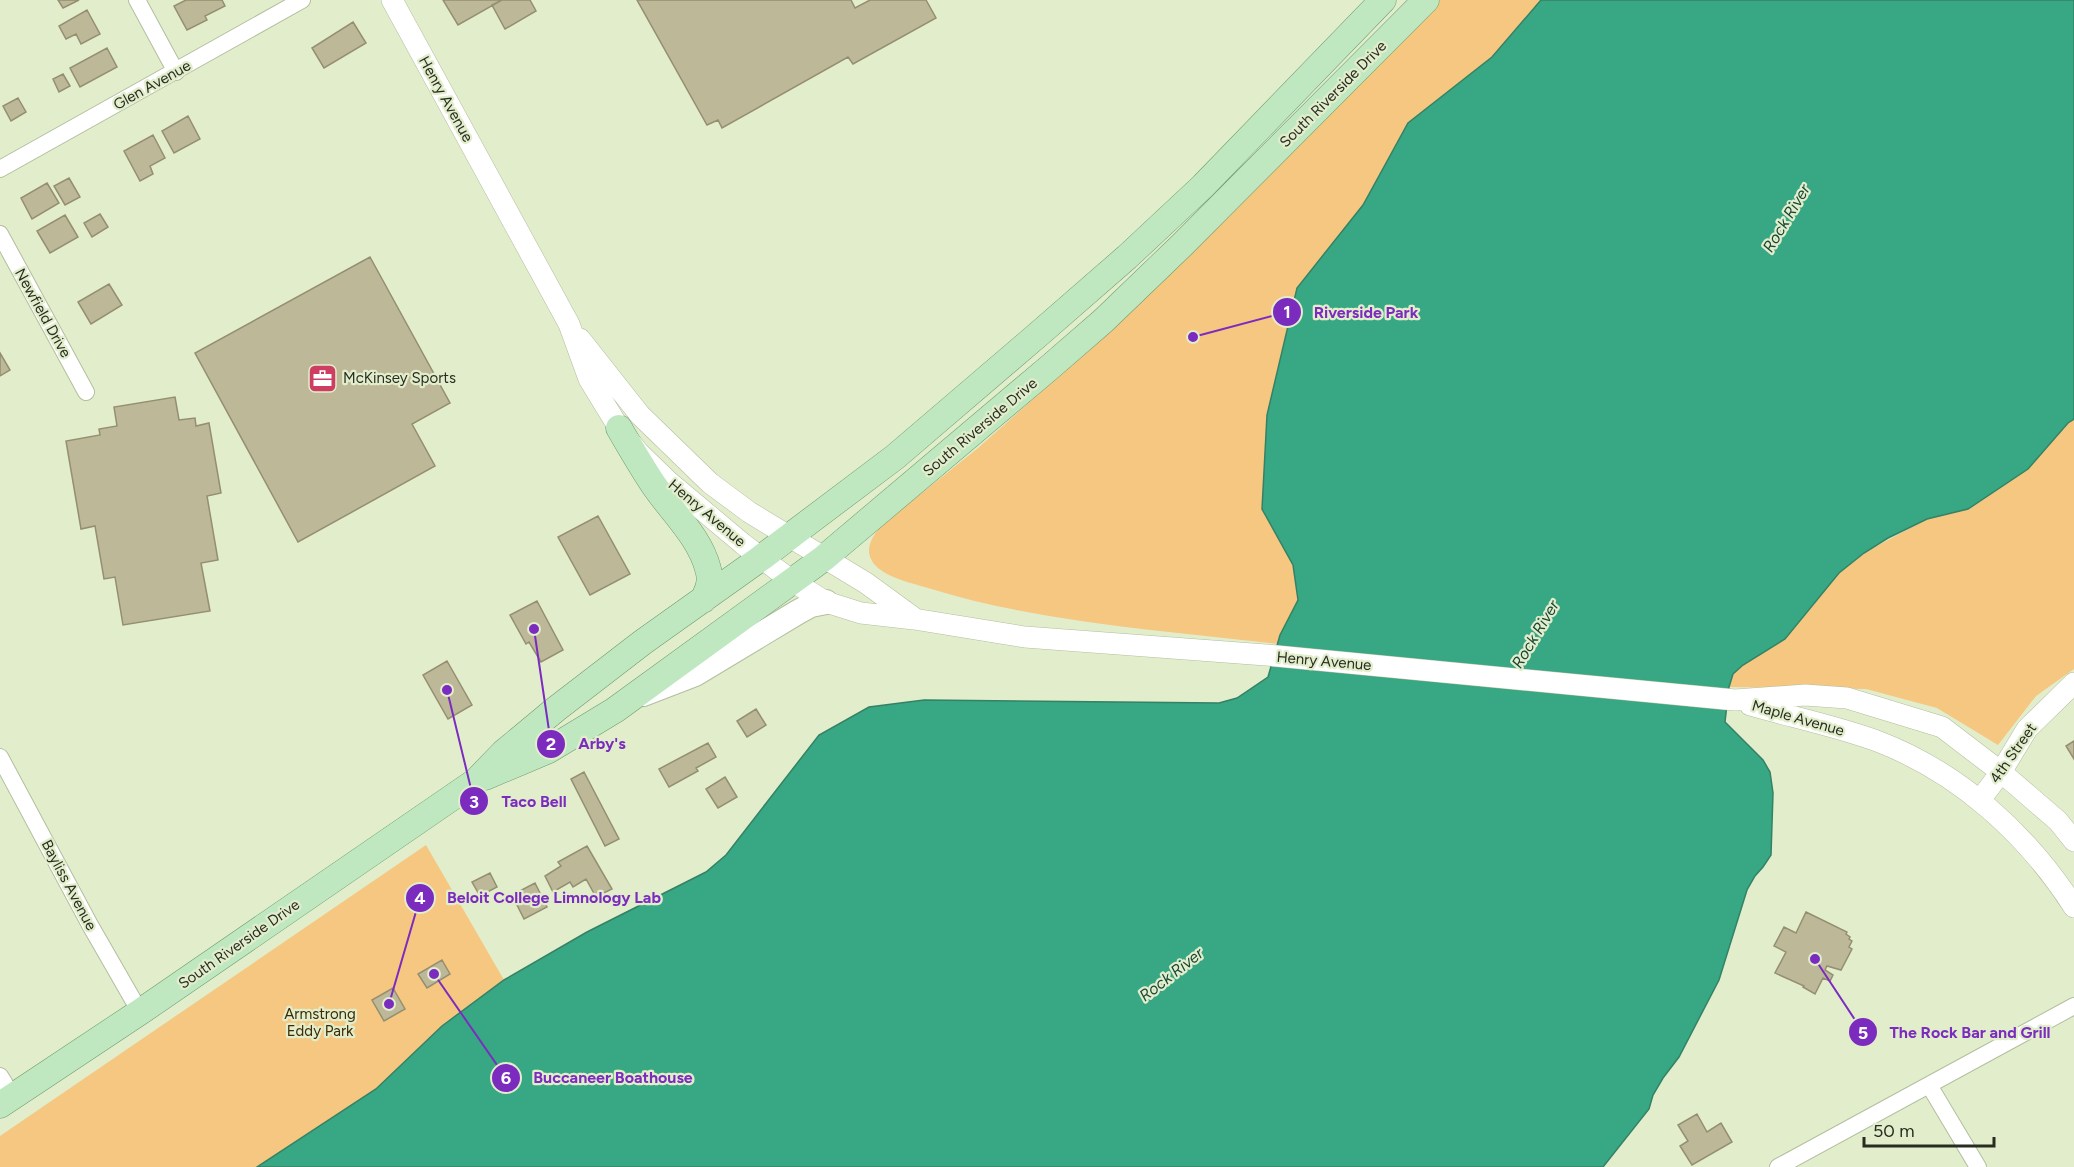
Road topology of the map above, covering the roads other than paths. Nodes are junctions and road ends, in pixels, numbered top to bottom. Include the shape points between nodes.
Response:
1 (137, 0) edge
2 (302, 0) edge
3 (392, 0) edge
4 (1383, 0) edge
5 (1426, 0) edge
6 (176, 72) junction
7 (0, 169) edge
8 (0, 234) edge
9 (569, 324) junction
10 (86, 392) dead end
11 (619, 429) junction
12 (789, 537) junction
13 (761, 558) junction
14 (824, 558) junction
15 (792, 581) junction
16 (703, 600) junction
17 (826, 602) junction
18 (914, 619) junction
19 (2074, 683) edge
20 (633, 698) junction
21 (1735, 700) junction
22 (0, 757) edge
23 (2001, 772) junction
24 (476, 781) junction
25 (1980, 800) junction
26 (2074, 840) edge
27 (2074, 907) edge
28 (2074, 1006) edge
29 (140, 1012) junction
30 (1929, 1085) junction
31 (4, 1093) edge
32 (1778, 1167) edge
33 (1978, 1167) edge

1 - 6 street
2 - 6 street, Glen Avenue
3 - 9 street, Henry Avenue
4 - 12 main road, South Riverside Drive via 1228,162 1127,257 894,457
5 - 14 main road, South Riverside Drive via 1103,321
6 - 7 street, Glen Avenue
8 - 10 street, Newfield Drive
9 - 11 street, Henry Avenue via 589,379
9 - 12 street, Henry Avenue via 634,409 666,443 724,494
11 - 13 street, Henry Avenue via 669,482
11 - 16 main road via 704,557 710,581
12 - 13 main road, South Riverside Drive
12 - 14 street, Henry Avenue
13 - 15 street, Henry Avenue
13 - 16 main road, South Riverside Drive
14 - 15 main road, South Riverside Drive
14 - 18 street, Henry Avenue
15 - 17 street, Henry Avenue
15 - 20 main road, South Riverside Drive
16 - 24 main road, South Riverside Drive via 556,709
17 - 18 street, Henry Avenue via 861,613
17 - 20 main road via 798,612 695,674
18 - 21 street, Henry Avenue via 1024,637
19 - 23 street, 4th Street via 2026,729
20 - 24 main road, South Riverside Drive via 549,750
21 - 23 street, Maple Avenue via 1805,695 1847,698 1942,727
21 - 25 street, Maple Avenue via 1878,741 1941,772
22 - 29 street, Bayliss Avenue
23 - 25 street, 4th Street
23 - 26 street, Maple Avenue
24 - 29 main road, South Riverside Drive
25 - 27 street, Maple Avenue via 2016,834
28 - 30 street
29 - 31 main road, South Riverside Drive
30 - 32 street
30 - 33 street

